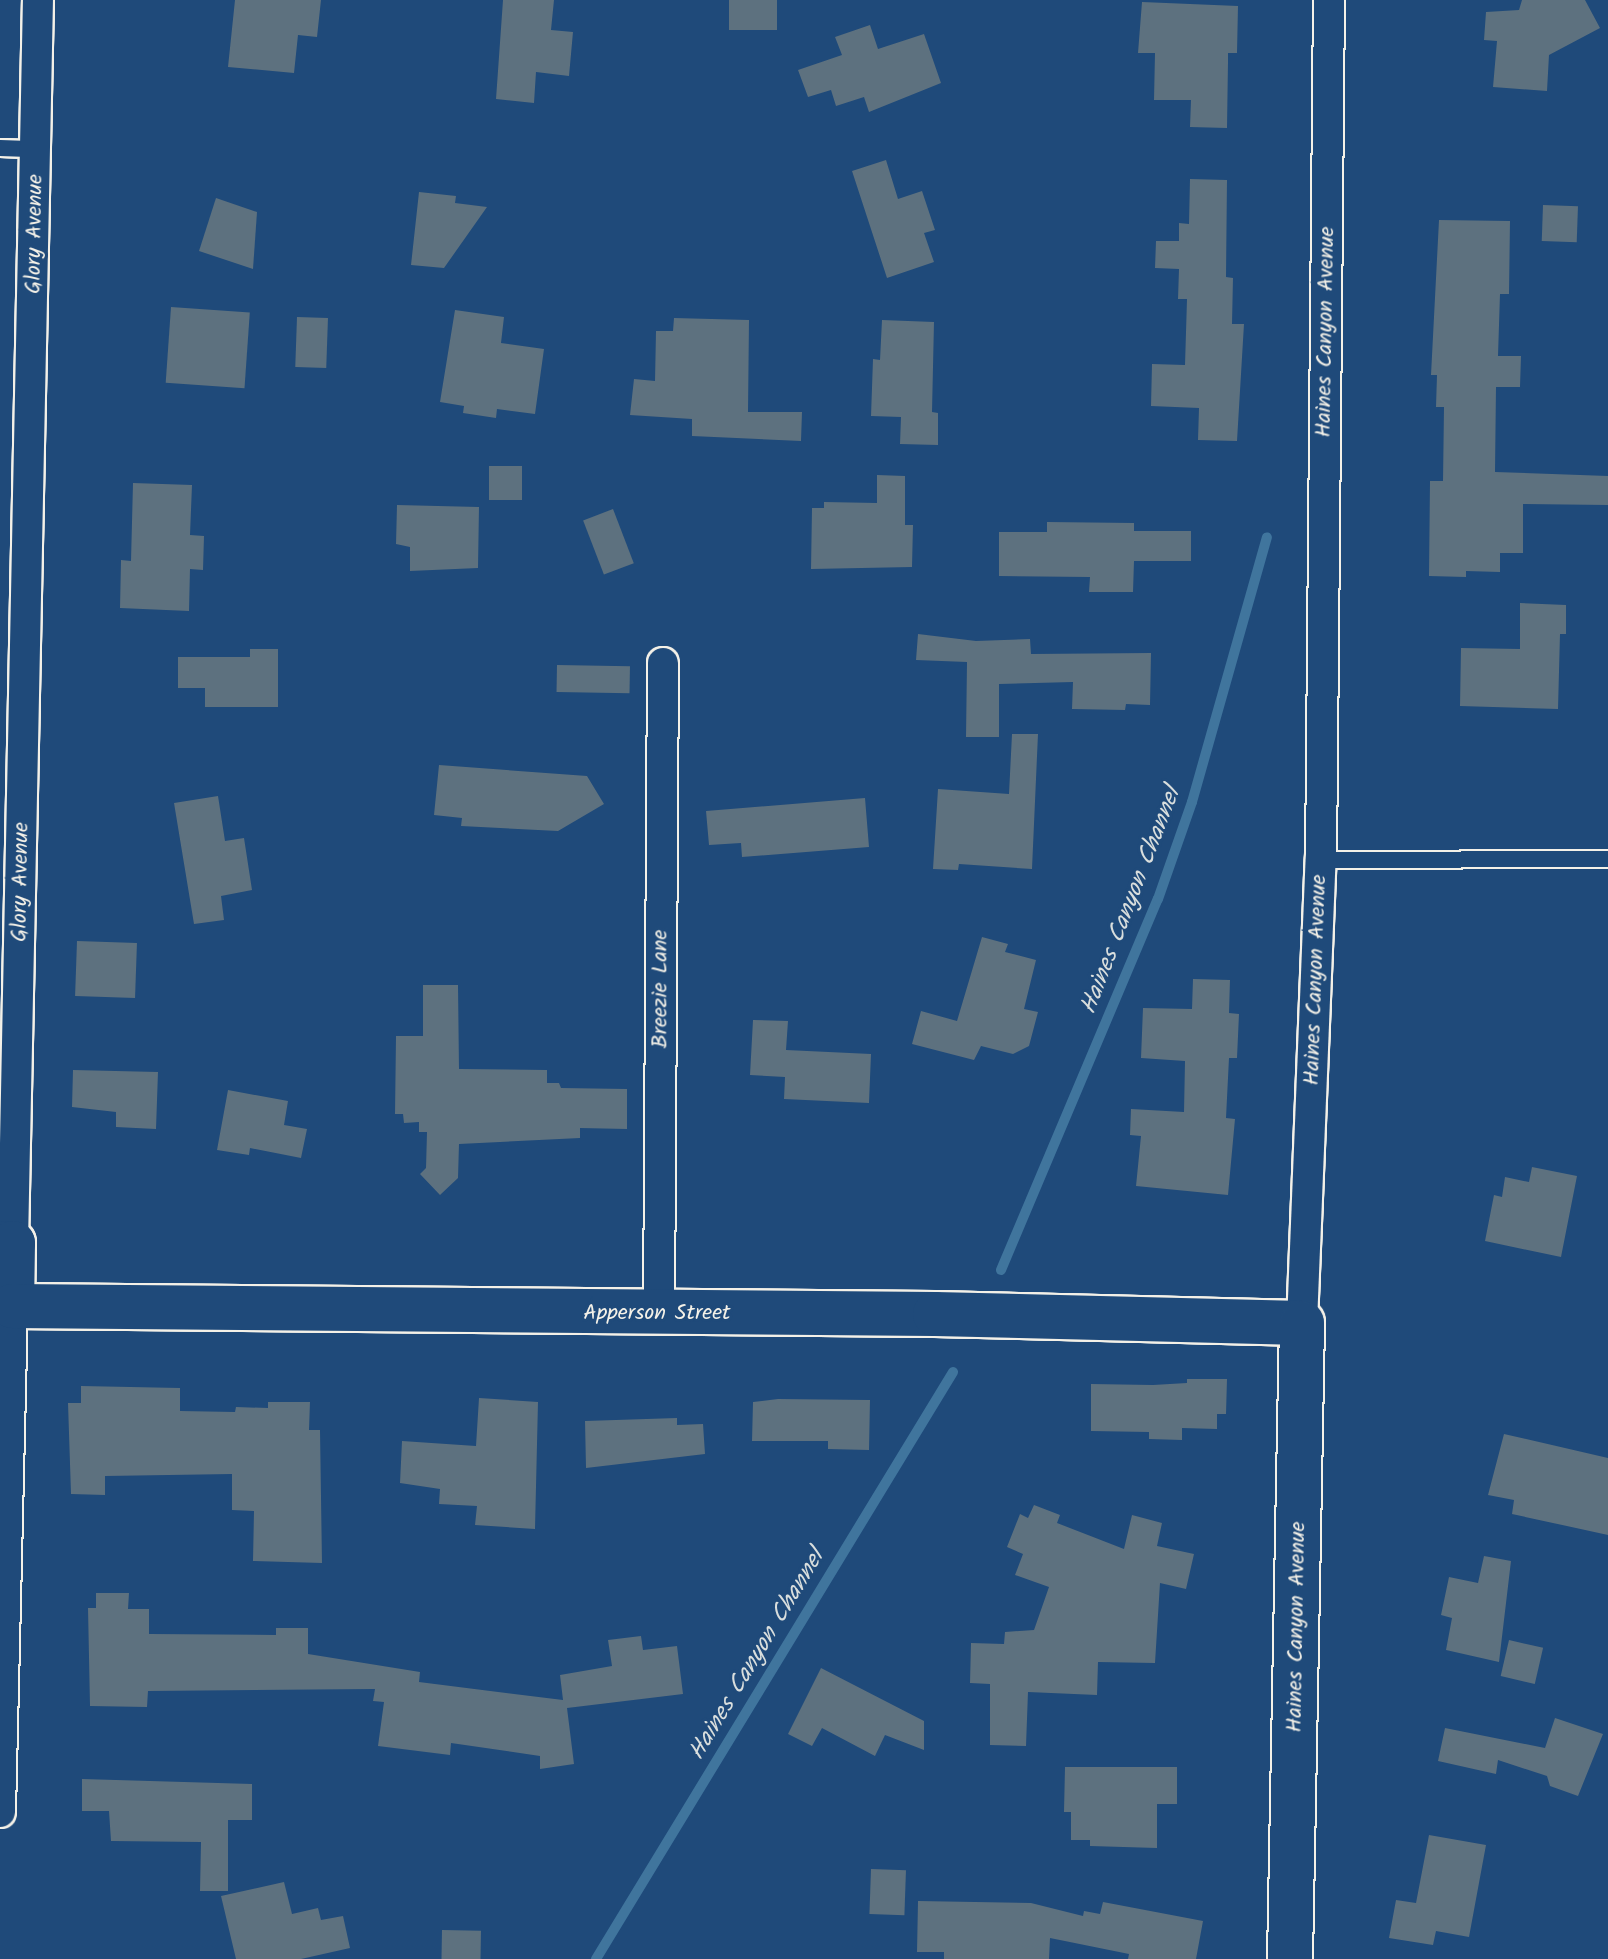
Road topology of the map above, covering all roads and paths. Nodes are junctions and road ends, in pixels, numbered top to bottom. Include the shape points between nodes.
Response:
1 (38, 0) edge
2 (1329, 0) edge
3 (0, 148) edge
4 (36, 149) junction
5 (663, 663) dead end
6 (1608, 859) edge
7 (1321, 860) junction
8 (7, 1244) edge
9 (12, 1306) junction
10 (659, 1314) junction
11 (1302, 1323) junction
12 (0, 1812) edge
13 (1295, 1957) edge

1 - 4 street, Glory Avenue
2 - 7 street, Haines Canyon Avenue
3 - 4 lane
4 - 8 street, Glory Avenue
5 - 10 street, Breezie Lane
6 - 7 lane
7 - 11 street, Haines Canyon Avenue
8 - 9 street, Glory Avenue
9 - 10 street, Apperson Street
9 - 12 street, Glory Avenue
10 - 11 street, Apperson Street
11 - 13 street, Haines Canyon Avenue

